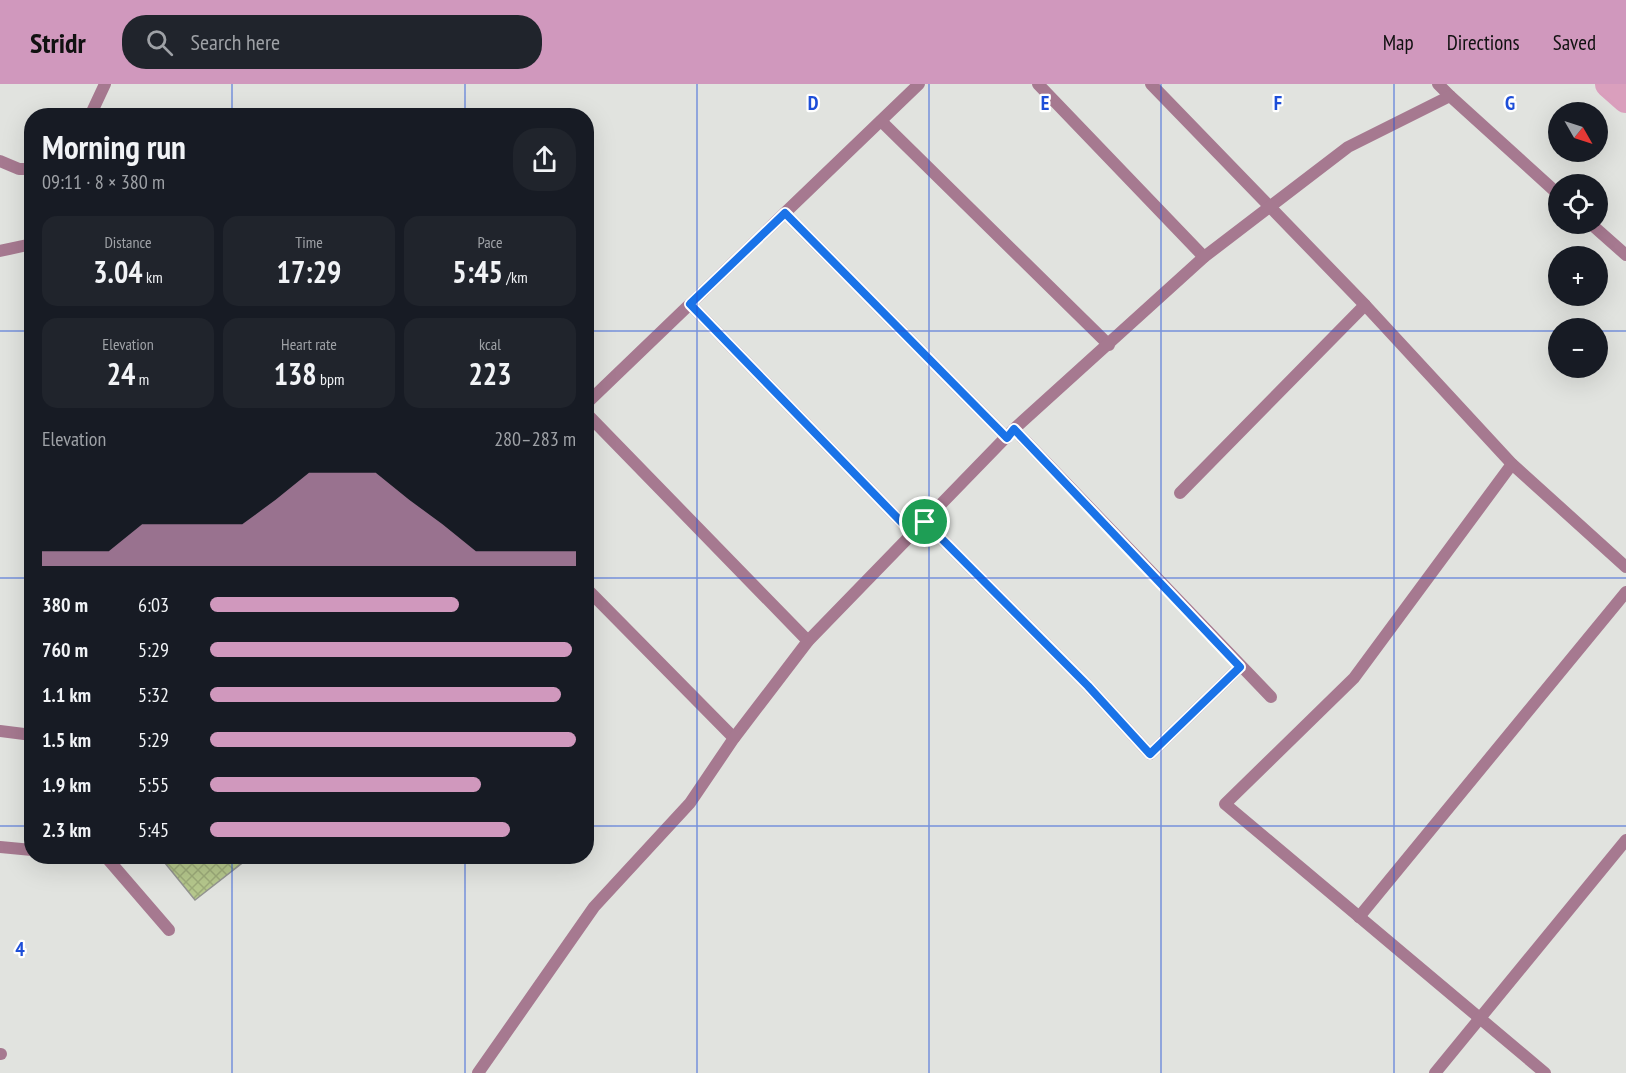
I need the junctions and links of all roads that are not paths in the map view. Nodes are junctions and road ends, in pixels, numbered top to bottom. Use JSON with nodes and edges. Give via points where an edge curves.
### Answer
{"nodes":[{"id":1,"x":105,"y":84,"type":"edge"},
{"id":2,"x":919,"y":84,"type":"edge"},
{"id":3,"x":1038,"y":84,"type":"edge"},
{"id":4,"x":1151,"y":84,"type":"edge"},
{"id":5,"x":1438,"y":84,"type":"edge"},
{"id":6,"x":1450,"y":96,"type":"junction"},
{"id":7,"x":94,"y":108,"type":"edge"},
{"id":8,"x":881,"y":121,"type":"junction"},
{"id":9,"x":0,"y":161,"type":"edge"},
{"id":10,"x":24,"y":169,"type":"edge"},
{"id":11,"x":1548,"y":185,"type":"edge"},
{"id":12,"x":1269,"y":208,"type":"junction"},
{"id":13,"x":785,"y":213,"type":"junction"},
{"id":14,"x":1602,"y":234,"type":"edge"},
{"id":15,"x":24,"y":246,"type":"edge"},
{"id":16,"x":0,"y":251,"type":"edge"},
{"id":17,"x":1626,"y":255,"type":"edge"},
{"id":18,"x":1204,"y":257,"type":"junction"},
{"id":19,"x":690,"y":304,"type":"junction"},
{"id":20,"x":1365,"y":304,"type":"junction"},
{"id":21,"x":1109,"y":345,"type":"junction"},
{"id":22,"x":594,"y":396,"type":"edge"},
{"id":23,"x":594,"y":421,"type":"edge"},
{"id":24,"x":1011,"y":433,"type":"junction"},
{"id":25,"x":1512,"y":464,"type":"junction"},
{"id":26,"x":1180,"y":494,"type":"dead end"},
{"id":27,"x":925,"y":522,"type":"junction"},
{"id":28,"x":913,"y":534,"type":"junction"},
{"id":29,"x":1626,"y":567,"type":"edge"},
{"id":30,"x":1626,"y":591,"type":"edge"},
{"id":31,"x":594,"y":596,"type":"edge"},
{"id":32,"x":808,"y":641,"type":"junction"},
{"id":33,"x":1240,"y":667,"type":"junction"},
{"id":34,"x":1270,"y":697,"type":"dead end"},
{"id":35,"x":0,"y":731,"type":"edge"},
{"id":36,"x":24,"y":734,"type":"edge"},
{"id":37,"x":734,"y":738,"type":"junction"},
{"id":38,"x":1626,"y":840,"type":"edge"},
{"id":39,"x":0,"y":847,"type":"edge"},
{"id":40,"x":24,"y":849,"type":"edge"},
{"id":41,"x":112,"y":864,"type":"edge"},
{"id":42,"x":1359,"y":917,"type":"junction"},
{"id":43,"x":169,"y":930,"type":"dead end"},
{"id":44,"x":1480,"y":1018,"type":"junction"},
{"id":45,"x":478,"y":1073,"type":"edge"},
{"id":46,"x":1435,"y":1073,"type":"edge"},
{"id":47,"x":1545,"y":1073,"type":"edge"}],
"edges":[{"from":1,"to":7,"type":"street"},
{"from":2,"to":8,"type":"street"},
{"from":3,"to":18,"type":"street"},
{"from":4,"to":12,"type":"street"},
{"from":5,"to":6,"type":"street"},
{"from":6,"to":11,"type":"street"},
{"from":6,"to":12,"type":"street","via":[[1348,147]]},
{"from":8,"to":13,"type":"street"},
{"from":8,"to":21,"type":"street"},
{"from":9,"to":10,"type":"street"},
{"from":12,"to":18,"type":"street"},
{"from":12,"to":20,"type":"street"},
{"from":13,"to":19,"type":"street"},
{"from":13,"to":24,"type":"street"},
{"from":14,"to":17,"type":"street"},
{"from":15,"to":16,"type":"street"},
{"from":18,"to":21,"type":"street"},
{"from":19,"to":22,"type":"street"},
{"from":19,"to":28,"type":"street"},
{"from":20,"to":25,"type":"street"},
{"from":20,"to":26,"type":"street"},
{"from":21,"to":24,"type":"street"},
{"from":23,"to":32,"type":"street"},
{"from":24,"to":27,"type":"street"},
{"from":24,"to":33,"type":"street"},
{"from":25,"to":29,"type":"street"},
{"from":25,"to":42,"type":"street","via":[[1354,678],[1225,804]]},
{"from":27,"to":28,"type":"street"},
{"from":27,"to":33,"type":"street","via":[[1150,754]]},
{"from":28,"to":32,"type":"street"},
{"from":30,"to":42,"type":"street"},
{"from":31,"to":37,"type":"street"},
{"from":32,"to":37,"type":"street"},
{"from":33,"to":34,"type":"street"},
{"from":35,"to":36,"type":"street"},
{"from":37,"to":45,"type":"street","via":[[690,803],[594,907]]},
{"from":38,"to":44,"type":"street"},
{"from":39,"to":40,"type":"street"},
{"from":41,"to":43,"type":"street"},
{"from":42,"to":44,"type":"street"},
{"from":44,"to":46,"type":"street"},
{"from":44,"to":47,"type":"street"}]}
